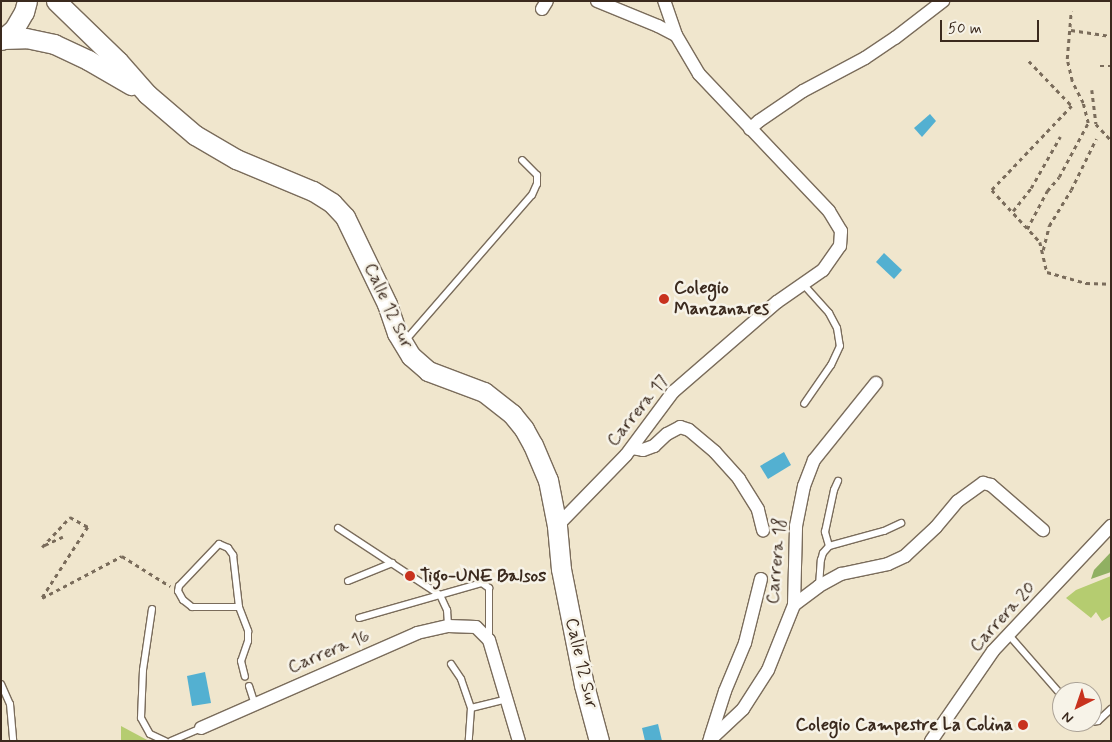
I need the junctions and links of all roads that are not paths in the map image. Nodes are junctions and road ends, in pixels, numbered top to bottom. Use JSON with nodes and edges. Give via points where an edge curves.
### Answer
{"nodes":[{"id":1,"x":27,"y":1,"type":"edge"},
{"id":2,"x":56,"y":1,"type":"edge"},
{"id":3,"x":597,"y":1,"type":"edge"},
{"id":4,"x":664,"y":1,"type":"edge"},
{"id":5,"x":943,"y":1,"type":"edge"},
{"id":6,"x":676,"y":35,"type":"junction"},
{"id":7,"x":2,"y":40,"type":"edge"},
{"id":8,"x":147,"y":94,"type":"junction"},
{"id":9,"x":750,"y":129,"type":"junction"},
{"id":10,"x":522,"y":160,"type":"dead end"},
{"id":11,"x":803,"y":284,"type":"junction"},
{"id":12,"x":403,"y":343,"type":"junction"},
{"id":13,"x":876,"y":383,"type":"dead end"},
{"id":14,"x":804,"y":404,"type":"dead end"},
{"id":15,"x":632,"y":448,"type":"junction"},
{"id":16,"x":838,"y":481,"type":"dead end"},
{"id":17,"x":901,"y":523,"type":"dead end"},
{"id":18,"x":557,"y":526,"type":"junction"},
{"id":19,"x":1111,"y":526,"type":"edge"},
{"id":20,"x":338,"y":528,"type":"dead end"},
{"id":21,"x":763,"y":530,"type":"dead end"},
{"id":22,"x":1043,"y":530,"type":"dead end"},
{"id":23,"x":829,"y":546,"type":"junction"},
{"id":24,"x":392,"y":563,"type":"junction"},
{"id":25,"x":761,"y":579,"type":"dead end"},
{"id":26,"x":348,"y":581,"type":"dead end"},
{"id":27,"x":819,"y":586,"type":"junction"},
{"id":28,"x":440,"y":595,"type":"junction"},
{"id":29,"x":794,"y":605,"type":"junction"},
{"id":30,"x":239,"y":608,"type":"junction"},
{"id":31,"x":152,"y":609,"type":"dead end"},
{"id":32,"x":359,"y":618,"type":"dead end"},
{"id":33,"x":448,"y":626,"type":"junction"},
{"id":34,"x":1008,"y":634,"type":"junction"},
{"id":35,"x":489,"y":640,"type":"junction"},
{"id":36,"x":451,"y":664,"type":"dead end"},
{"id":37,"x":245,"y":677,"type":"dead end"},
{"id":38,"x":1,"y":684,"type":"edge"},
{"id":39,"x":1052,"y":685,"type":"edge"},
{"id":40,"x":249,"y":686,"type":"dead end"},
{"id":41,"x":507,"y":699,"type":"junction"},
{"id":42,"x":255,"y":704,"type":"junction"},
{"id":43,"x":471,"y":708,"type":"junction"},
{"id":44,"x":201,"y":728,"type":"joint"},
{"id":45,"x":469,"y":740,"type":"edge"},
{"id":46,"x":13,"y":741,"type":"edge"},
{"id":47,"x":164,"y":741,"type":"edge"},
{"id":48,"x":172,"y":741,"type":"edge"},
{"id":49,"x":520,"y":741,"type":"edge"},
{"id":50,"x":599,"y":741,"type":"edge"},
{"id":51,"x":709,"y":741,"type":"edge"},
{"id":52,"x":931,"y":741,"type":"edge"}],
"edges":[{"from":1,"to":7,"type":"main road","via":[[19,20]]},
{"from":2,"to":8,"type":"main road","name":"Calle 12 Sur"},
{"from":3,"to":6,"type":"street"},
{"from":4,"to":6,"type":"street"},
{"from":5,"to":9,"type":"street","via":[[887,43],[804,91]]},
{"from":6,"to":9,"type":"street","via":[[699,74]]},
{"from":7,"to":8,"type":"main road","name":"Calle 12 Sur","via":[[26,38],[54,44]]},
{"from":8,"to":12,"type":"main road","name":"Calle 12 Sur","via":[[174,119],[216,149],[313,191],[332,204],[345,217]]},
{"from":9,"to":11,"type":"street","name":"Carrera 17","via":[[829,211],[841,231],[840,246],[823,270]]},
{"from":10,"to":12,"type":"lane","via":[[537,175],[532,195]]},
{"from":11,"to":14,"type":"lane","via":[[829,313],[837,328],[840,346]]},
{"from":11,"to":15,"type":"street","name":"Carrera 17","via":[[750,324],[673,392]]},
{"from":12,"to":18,"type":"main road","name":"Calle 12 Sur","via":[[411,356],[428,371],[484,392],[512,414],[533,445],[548,480]]},
{"from":13,"to":29,"type":"street","name":"Carrera 18","via":[[814,460],[804,486],[796,526]]},
{"from":15,"to":18,"type":"street","name":"Carrera 17"},
{"from":15,"to":21,"type":"street","via":[[643,450],[654,446],[680,427],[689,430],[715,452],[739,480],[758,510]]},
{"from":16,"to":23,"type":"lane","via":[[826,532]]},
{"from":17,"to":23,"type":"lane"},
{"from":18,"to":50,"type":"main road","name":"Calle 12 Sur","via":[[561,569],[584,686]]},
{"from":19,"to":34,"type":"street","name":"Carrera 20"},
{"from":20,"to":24,"type":"lane"},
{"from":22,"to":27,"type":"street","via":[[991,485],[983,483],[958,501],[936,528],[906,556],[888,564],[841,574]]},
{"from":23,"to":27,"type":"lane","via":[[821,560]]},
{"from":24,"to":26,"type":"lane"},
{"from":24,"to":28,"type":"lane"},
{"from":25,"to":51,"type":"street","via":[[745,643]]},
{"from":27,"to":29,"type":"street"},
{"from":28,"to":32,"type":"lane"},
{"from":28,"to":33,"type":"lane","via":[[447,610]]},
{"from":28,"to":35,"type":"lane","via":[[477,583],[486,585],[489,588]]},
{"from":29,"to":51,"type":"street","name":"Carrera 18","via":[[768,670],[742,708]]},
{"from":30,"to":30,"type":"lane","via":[[192,607],[178,591],[216,545],[222,544],[233,555]]},
{"from":30,"to":37,"type":"lane","via":[[248,631],[241,661]]},
{"from":31,"to":47,"type":"lane","via":[[143,670],[141,718],[150,734]]},
{"from":33,"to":35,"type":"street","name":"Carrera 16","via":[[476,627]]},
{"from":33,"to":42,"type":"street","name":"Carrera 16","via":[[417,633]]},
{"from":34,"to":39,"type":"lane"},
{"from":34,"to":52,"type":"street","name":"Carrera 20","via":[[993,650]]},
{"from":35,"to":41,"type":"street"},
{"from":36,"to":43,"type":"lane","via":[[461,679]]},
{"from":38,"to":46,"type":"lane","via":[[10,704]]},
{"from":40,"to":42,"type":"lane"},
{"from":41,"to":43,"type":"lane"},
{"from":41,"to":49,"type":"street"},
{"from":42,"to":44,"type":"street","name":"Carrera 16"},
{"from":43,"to":45,"type":"lane"},
{"from":44,"to":48,"type":"lane"}]}
